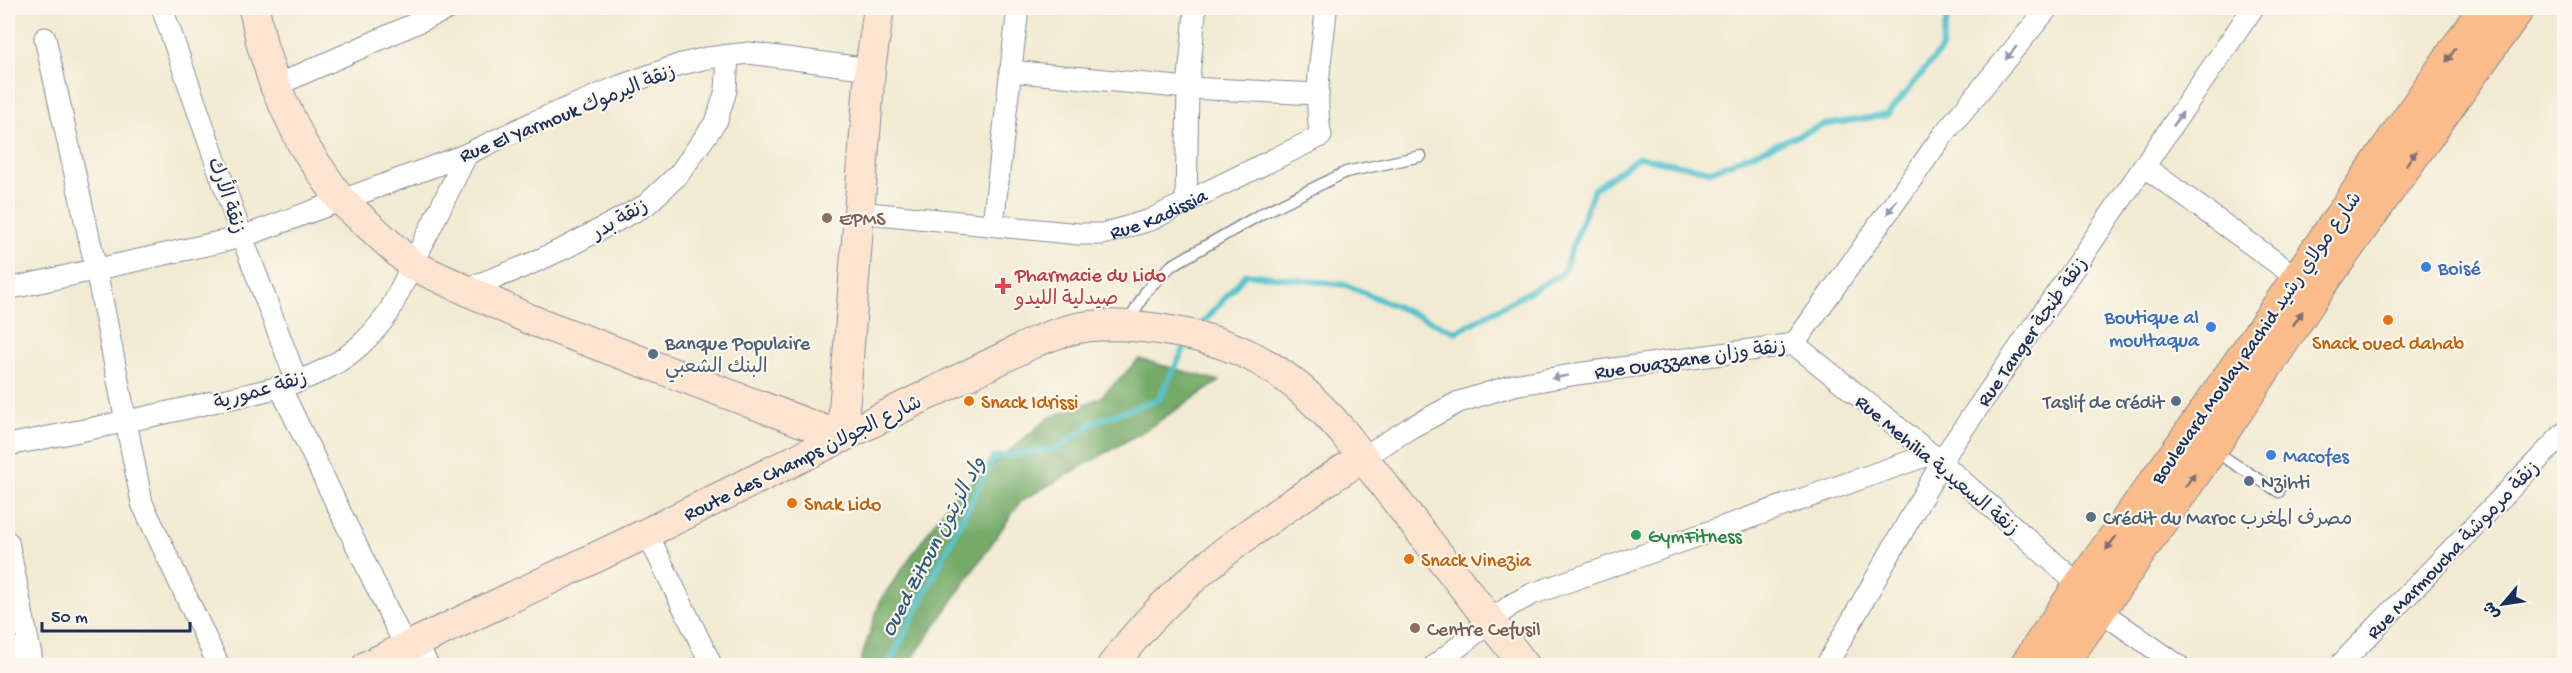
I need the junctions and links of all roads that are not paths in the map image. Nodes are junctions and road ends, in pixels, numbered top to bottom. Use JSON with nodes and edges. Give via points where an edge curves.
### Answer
{"nodes":[{"id":1,"x":162,"y":8,"type":"edge"},
{"id":2,"x":254,"y":8,"type":"edge"},
{"id":3,"x":450,"y":8,"type":"edge"},
{"id":4,"x":879,"y":8,"type":"edge"},
{"id":5,"x":1018,"y":8,"type":"edge"},
{"id":6,"x":2048,"y":8,"type":"edge"},
{"id":7,"x":2253,"y":8,"type":"edge"},
{"id":8,"x":2485,"y":8,"type":"edge"},
{"id":9,"x":2518,"y":8,"type":"edge"},
{"id":10,"x":1326,"y":12,"type":"dead end"},
{"id":11,"x":1195,"y":13,"type":"dead end"},
{"id":12,"x":45,"y":38,"type":"dead end"},
{"id":13,"x":728,"y":55,"type":"junction"},
{"id":14,"x":870,"y":69,"type":"junction"},
{"id":15,"x":1010,"y":71,"type":"junction"},
{"id":16,"x":275,"y":86,"type":"junction"},
{"id":17,"x":1188,"y":87,"type":"junction"},
{"id":18,"x":1318,"y":94,"type":"junction"},
{"id":19,"x":467,"y":154,"type":"junction"},
{"id":20,"x":1421,"y":156,"type":"dead end"},
{"id":21,"x":2145,"y":167,"type":"junction"},
{"id":22,"x":340,"y":199,"type":"junction"},
{"id":23,"x":1186,"y":202,"type":"junction"},
{"id":24,"x":859,"y":212,"type":"junction"},
{"id":25,"x":993,"y":224,"type":"junction"},
{"id":26,"x":242,"y":237,"type":"junction"},
{"id":27,"x":412,"y":265,"type":"junction"},
{"id":28,"x":96,"y":269,"type":"junction"},
{"id":29,"x":2296,"y":277,"type":"junction"},
{"id":30,"x":8,"y":289,"type":"edge"},
{"id":31,"x":464,"y":290,"type":"junction"},
{"id":32,"x":1135,"y":327,"type":"junction"},
{"id":33,"x":1794,"y":344,"type":"junction"},
{"id":34,"x":288,"y":384,"type":"junction"},
{"id":35,"x":126,"y":422,"type":"junction"},
{"id":36,"x":2565,"y":434,"type":"edge"},
{"id":37,"x":842,"y":438,"type":"junction"},
{"id":38,"x":8,"y":445,"type":"edge"},
{"id":39,"x":2211,"y":449,"type":"junction"},
{"id":40,"x":1362,"y":458,"type":"junction"},
{"id":41,"x":1936,"y":458,"type":"junction"},
{"id":42,"x":2278,"y":492,"type":"dead end"},
{"id":43,"x":647,"y":533,"type":"junction"},
{"id":44,"x":8,"y":542,"type":"edge"},
{"id":45,"x":2090,"y":598,"type":"junction"},
{"id":46,"x":1490,"y":621,"type":"junction"},
{"id":47,"x":8,"y":646,"type":"edge"},
{"id":48,"x":416,"y":651,"type":"edge"},
{"id":49,"x":32,"y":660,"type":"edge"},
{"id":50,"x":219,"y":666,"type":"edge"},
{"id":51,"x":367,"y":666,"type":"edge"},
{"id":52,"x":712,"y":666,"type":"edge"},
{"id":53,"x":1112,"y":666,"type":"edge"},
{"id":54,"x":1434,"y":666,"type":"edge"},
{"id":55,"x":1525,"y":666,"type":"edge"},
{"id":56,"x":1826,"y":666,"type":"edge"},
{"id":57,"x":2026,"y":666,"type":"edge"},
{"id":58,"x":2060,"y":666,"type":"edge"},
{"id":59,"x":2179,"y":666,"type":"edge"},
{"id":60,"x":2339,"y":666,"type":"edge"}],
"edges":[{"from":1,"to":26,"type":"street","name":"زنقة الأرك"},
{"from":2,"to":16,"type":"street"},
{"from":3,"to":16,"type":"street"},
{"from":4,"to":14,"type":"street"},
{"from":5,"to":15,"type":"street"},
{"from":6,"to":33,"type":"street","name":"Rue Ouazzane زنقة وزان","one_way":true,"via":[[1943,135]]},
{"from":21,"to":7,"type":"street","name":"Rue Tanger زنقة طنجة","one_way":true},
{"from":8,"to":29,"type":"main road","name":"Boulevard Moulay Rachid شارع مولاي رشيد","one_way":true},
{"from":39,"to":9,"type":"main road","name":"Boulevard Moulay Rachid شارع مولاي رشيد","one_way":true,"via":[[2316,291]]},
{"from":10,"to":18,"type":"street","name":"Rue Kadissia"},
{"from":11,"to":17,"type":"street"},
{"from":12,"to":28,"type":"street"},
{"from":13,"to":14,"type":"street","name":"Rue El Yarmouk زنقة اليرموك","via":[[749,53]]},
{"from":13,"to":19,"type":"street","name":"Rue El Yarmouk زنقة اليرموك","via":[[678,65],[620,86]]},
{"from":13,"to":31,"type":"street","name":"زنقة بدر","via":[[726,90],[717,120],[679,174],[646,205],[538,261]]},
{"from":14,"to":24,"type":"street"},
{"from":15,"to":17,"type":"street"},
{"from":15,"to":25,"type":"street"},
{"from":16,"to":22,"type":"street","via":[[303,145]]},
{"from":17,"to":18,"type":"street"},
{"from":17,"to":23,"type":"street"},
{"from":18,"to":23,"type":"street","name":"Rue Kadissia","via":[[1321,136]]},
{"from":19,"to":22,"type":"street","name":"Rue El Yarmouk زنقة اليرموك"},
{"from":19,"to":27,"type":"street","name":"زنقة عمورية"},
{"from":20,"to":32,"type":"lane","via":[[1346,172],[1261,214],[1172,267],[1146,291]]},
{"from":21,"to":29,"type":"street"},
{"from":21,"to":41,"type":"street","name":"Rue Tanger زنقة طنجة"},
{"from":22,"to":26,"type":"street","name":"Rue El Yarmouk زنقة اليرموك"},
{"from":22,"to":27,"type":"street"},
{"from":23,"to":25,"type":"street","name":"Rue Kadissia","via":[[1150,220],[1103,234]]},
{"from":24,"to":25,"type":"street","name":"Rue Kadissia"},
{"from":24,"to":37,"type":"street"},
{"from":26,"to":28,"type":"street","name":"Rue El Yarmouk زنقة اليرموك"},
{"from":26,"to":34,"type":"street","name":"زنقة الأرك"},
{"from":27,"to":31,"type":"street"},
{"from":27,"to":34,"type":"street","name":"زنقة عمورية","via":[[388,314],[371,337],[329,367]]},
{"from":28,"to":30,"type":"street","name":"Rue El Yarmouk زنقة اليرموك"},
{"from":28,"to":35,"type":"street"},
{"from":29,"to":45,"type":"main road","name":"Boulevard Moulay Rachid شارع مولاي رشيد","one_way":true,"via":[[2190,434]]},
{"from":31,"to":37,"type":"street","via":[[622,356]]},
{"from":32,"to":37,"type":"street","name":"Route des Champs شارع الجولان","via":[[1089,326],[1036,341]]},
{"from":32,"to":40,"type":"street","name":"Route des Champs شارع الجولان","via":[[1187,335],[1251,356],[1320,405]]},
{"from":33,"to":40,"type":"street","name":"Rue Ouazzane زنقة وزان","one_way":true,"via":[[1514,385],[1459,402]]},
{"from":33,"to":41,"type":"street","name":"Rue Mehilia زنقة السعيدية"},
{"from":34,"to":35,"type":"street","name":"زنقة عمورية"},
{"from":34,"to":48,"type":"street","name":"زنقة الأرك"},
{"from":35,"to":38,"type":"street","name":"زنقة عمورية"},
{"from":35,"to":50,"type":"street","via":[[142,503]]},
{"from":36,"to":60,"type":"street","name":"Rue Marmoucha زنقة مرموشة"},
{"from":37,"to":43,"type":"street","name":"Route des Champs شارع الجولان"},
{"from":39,"to":42,"type":"lane"},
{"from":45,"to":39,"type":"main road","name":"Boulevard Moulay Rachid شارع مولاي رشيد","one_way":true},
{"from":40,"to":46,"type":"street","name":"Route des Champs شارع الجولان"},
{"from":40,"to":53,"type":"street","via":[[1275,514],[1208,565],[1162,605]]},
{"from":41,"to":45,"type":"street","name":"Rue Mehilia زنقة السعيدية"},
{"from":41,"to":46,"type":"street","via":[[1555,585],[1511,605]]},
{"from":41,"to":56,"type":"street","name":"Rue Tanger زنقة طنجة"},
{"from":43,"to":48,"type":"street","name":"Route des Champs شارع الجولان"},
{"from":43,"to":52,"type":"street"},
{"from":44,"to":49,"type":"street"},
{"from":45,"to":57,"type":"main road","name":"Boulevard Moulay Rachid شارع مولاي رشيد"},
{"from":45,"to":58,"type":"main road","name":"Boulevard Moulay Rachid شارع مولاي رشيد"},
{"from":45,"to":59,"type":"street","name":"Rue Mehilia زنقة السعيدية"},
{"from":46,"to":54,"type":"street"},
{"from":46,"to":55,"type":"street","name":"Route des Champs شارع الجولان"},
{"from":47,"to":49,"type":"street"},
{"from":48,"to":51,"type":"street","name":"Route des Champs شارع الجولان"}]}
